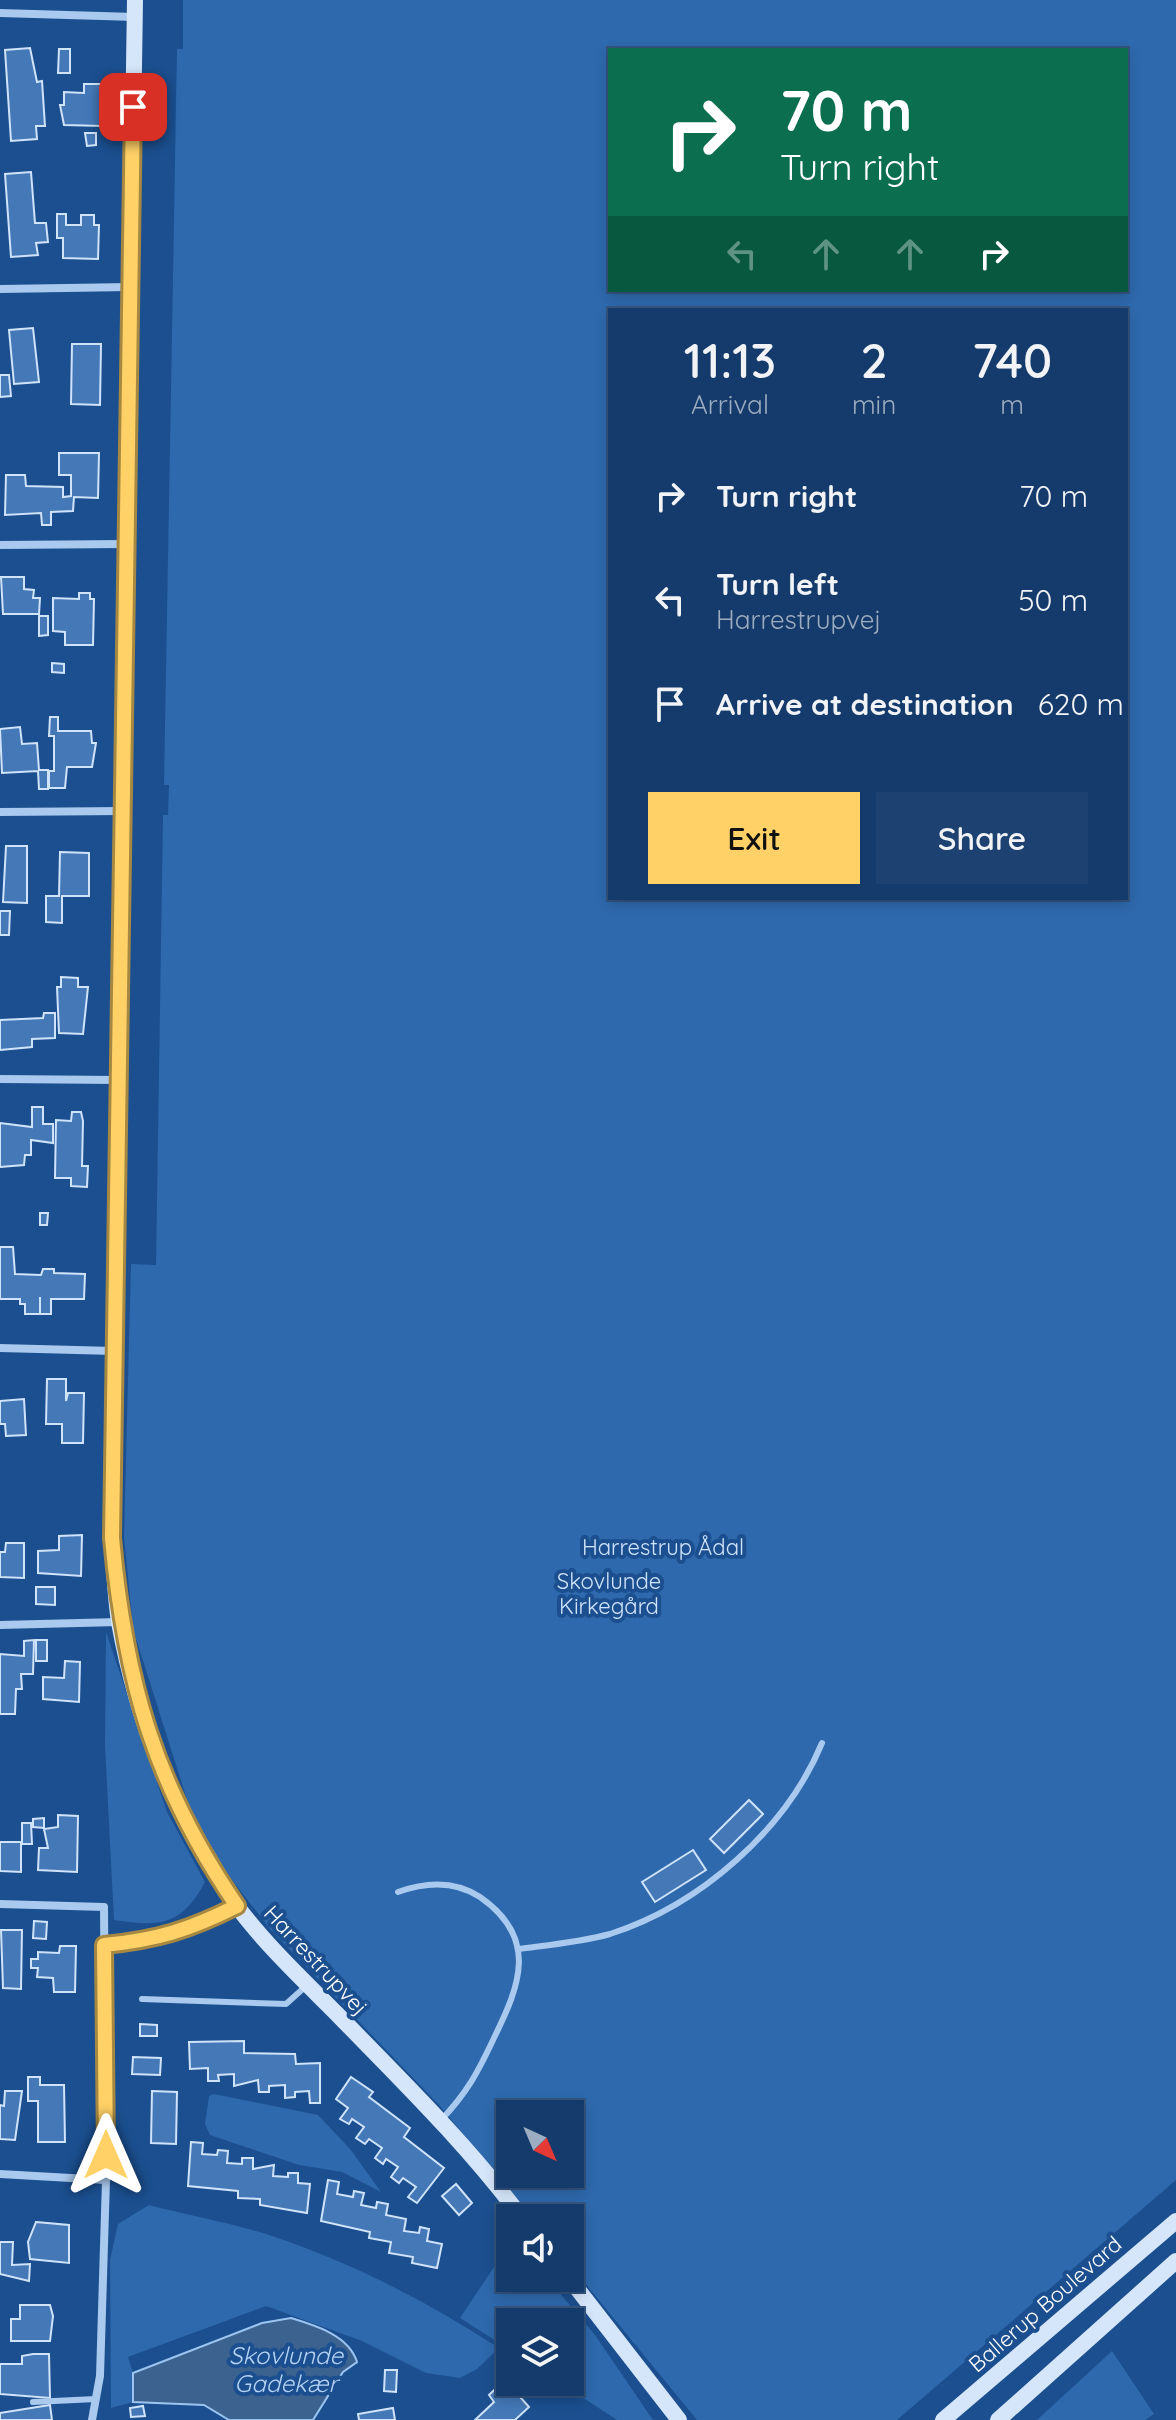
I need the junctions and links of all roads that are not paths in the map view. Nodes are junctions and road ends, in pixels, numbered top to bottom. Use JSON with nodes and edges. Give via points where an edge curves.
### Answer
{"nodes":[{"id":1,"x":135,"y":8,"type":"edge"},
{"id":2,"x":0,"y":13,"type":"edge"},
{"id":3,"x":130,"y":287,"type":"junction"},
{"id":4,"x":0,"y":289,"type":"edge"},
{"id":5,"x":127,"y":544,"type":"junction"},
{"id":6,"x":0,"y":545,"type":"edge"},
{"id":7,"x":125,"y":811,"type":"junction"},
{"id":8,"x":0,"y":812,"type":"edge"},
{"id":9,"x":0,"y":1079,"type":"edge"},
{"id":10,"x":119,"y":1080,"type":"junction"},
{"id":11,"x":0,"y":1348,"type":"edge"},
{"id":12,"x":115,"y":1351,"type":"junction"},
{"id":13,"x":119,"y":1622,"type":"junction"},
{"id":14,"x":0,"y":1625,"type":"edge"},
{"id":15,"x":822,"y":1743,"type":"dead end"},
{"id":16,"x":398,"y":1892,"type":"dead end"},
{"id":17,"x":0,"y":1904,"type":"edge"},
{"id":18,"x":237,"y":1906,"type":"junction"},
{"id":19,"x":104,"y":1945,"type":"junction"},
{"id":20,"x":519,"y":1949,"type":"junction"},
{"id":21,"x":308,"y":1985,"type":"junction"},
{"id":22,"x":142,"y":1999,"type":"dead end"},
{"id":23,"x":441,"y":2120,"type":"junction"},
{"id":24,"x":0,"y":2174,"type":"edge"},
{"id":25,"x":106,"y":2180,"type":"junction"},
{"id":26,"x":512,"y":2204,"type":"edge"},
{"id":27,"x":1176,"y":2221,"type":"edge"},
{"id":28,"x":1176,"y":2261,"type":"edge"},
{"id":29,"x":580,"y":2292,"type":"edge"},
{"id":30,"x":96,"y":2399,"type":"junction"},
{"id":31,"x":33,"y":2402,"type":"dead end"},
{"id":32,"x":92,"y":2420,"type":"edge"},
{"id":33,"x":679,"y":2420,"type":"edge"},
{"id":34,"x":943,"y":2420,"type":"edge"},
{"id":35,"x":998,"y":2420,"type":"edge"}],
"edges":[{"from":1,"to":2,"type":"street"},
{"from":1,"to":3,"type":"street","name":"Harrestrupvej"},
{"from":3,"to":4,"type":"street"},
{"from":3,"to":5,"type":"street","name":"Harrestrupvej"},
{"from":5,"to":6,"type":"street"},
{"from":5,"to":7,"type":"street","name":"Harrestrupvej"},
{"from":7,"to":8,"type":"street"},
{"from":7,"to":10,"type":"street","name":"Harrestrupvej"},
{"from":9,"to":10,"type":"street"},
{"from":10,"to":12,"type":"street","name":"Harrestrupvej"},
{"from":11,"to":12,"type":"street"},
{"from":12,"to":13,"type":"street","name":"Harrestrupvej","via":[[112,1538]]},
{"from":13,"to":14,"type":"street"},
{"from":13,"to":18,"type":"street","name":"Harrestrupvej","via":[[143,1717],[178,1810]]},
{"from":15,"to":20,"type":"lane","via":[[811,1770],[766,1830],[686,1897],[606,1935]]},
{"from":16,"to":20,"type":"lane","via":[[440,1883],[468,1889],[495,1907]]},
{"from":17,"to":19,"type":"street","via":[[104,1907]]},
{"from":18,"to":19,"type":"street","via":[[157,1940]]},
{"from":18,"to":21,"type":"street","name":"Harrestrupvej"},
{"from":19,"to":25,"type":"street"},
{"from":20,"to":23,"type":"lane","via":[[518,1990],[469,2092]]},
{"from":21,"to":22,"type":"lane","via":[[286,2004]]},
{"from":21,"to":23,"type":"street","name":"Harrestrupvej"},
{"from":23,"to":26,"type":"street","name":"Harrestrupvej"},
{"from":24,"to":25,"type":"street"},
{"from":25,"to":30,"type":"street"},
{"from":27,"to":34,"type":"street","name":"Ballerup Boulevard"},
{"from":28,"to":35,"type":"street"},
{"from":29,"to":33,"type":"street"},
{"from":30,"to":31,"type":"lane"},
{"from":30,"to":32,"type":"street"}]}
